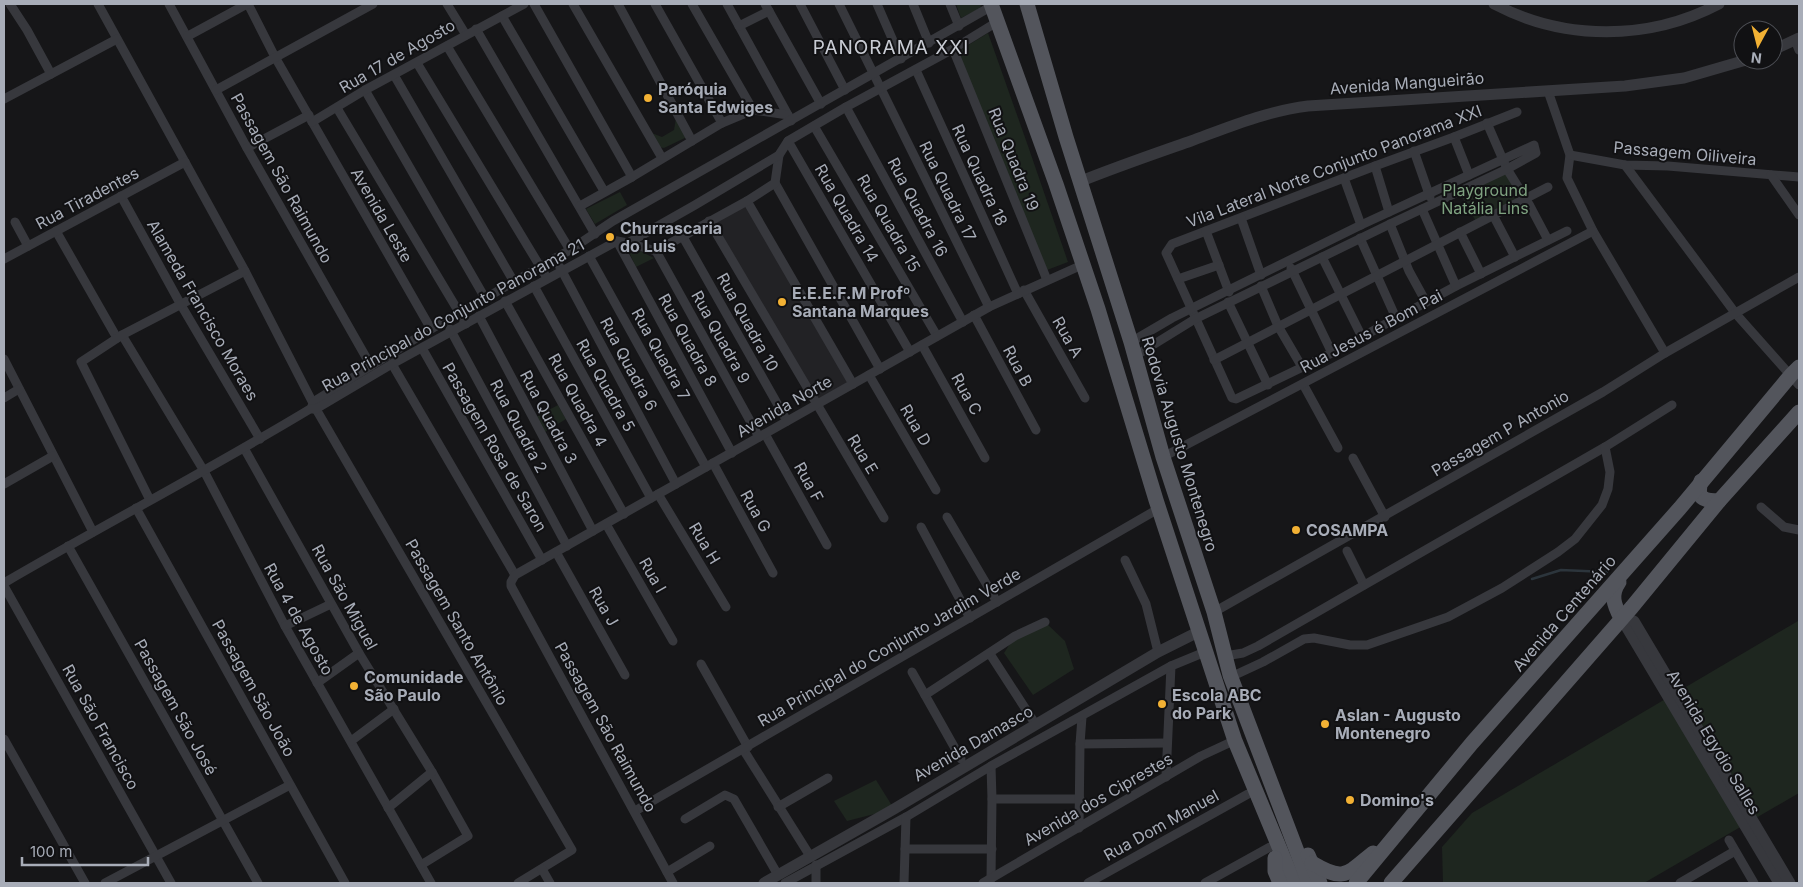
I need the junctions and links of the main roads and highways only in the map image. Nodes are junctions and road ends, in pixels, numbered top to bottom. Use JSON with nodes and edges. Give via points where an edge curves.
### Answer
{"nodes":[{"id":1,"x":1027,"y":4,"type":"edge"},
{"id":2,"x":991,"y":5,"type":"edge"},
{"id":3,"x":1796,"y":376,"type":"edge"},
{"id":4,"x":1799,"y":412,"type":"edge"},
{"id":5,"x":1701,"y":481,"type":"junction"},
{"id":6,"x":1719,"y":501,"type":"junction"},
{"id":7,"x":1680,"y":508,"type":"junction"},
{"id":8,"x":1700,"y":524,"type":"junction"},
{"id":9,"x":1632,"y":562,"type":"junction"},
{"id":10,"x":1629,"y":615,"type":"junction"},
{"id":11,"x":1207,"y":659,"type":"junction"},
{"id":12,"x":1233,"y":675,"type":"junction"},
{"id":13,"x":1389,"y":843,"type":"junction"},
{"id":14,"x":1273,"y":853,"type":"junction"},
{"id":15,"x":1315,"y":877,"type":"edge"},
{"id":16,"x":1280,"y":883,"type":"edge"},
{"id":17,"x":1285,"y":883,"type":"edge"},
{"id":18,"x":1294,"y":883,"type":"edge"},
{"id":19,"x":1356,"y":883,"type":"edge"},
{"id":20,"x":1391,"y":883,"type":"edge"}],
"edges":[{"from":1,"to":12,"type":"main road","name":"Rodovia Augusto Montenegro","via":[[1079,182]]},
{"from":2,"to":11,"type":"main road","via":[[1056,184]]},
{"from":3,"to":5,"type":"main road","name":"Avenida Centenário"},
{"from":4,"to":6,"type":"main road"},
{"from":5,"to":6,"type":"main road","via":[[1700,496]]},
{"from":5,"to":7,"type":"main road","name":"Avenida Centenário"},
{"from":6,"to":8,"type":"main road"},
{"from":7,"to":8,"type":"main road","via":[[1693,505],[1700,514]]},
{"from":7,"to":9,"type":"main road","name":"Avenida Centenário"},
{"from":8,"to":10,"type":"main road"},
{"from":9,"to":10,"type":"main road","via":[[1614,588],[1613,595]]},
{"from":9,"to":13,"type":"main road","name":"Avenida Centenário","via":[[1472,743]]},
{"from":10,"to":20,"type":"main road"},
{"from":11,"to":14,"type":"main road","via":[[1208,682]]},
{"from":11,"to":18,"type":"main road","via":[[1235,740]]},
{"from":12,"to":15,"type":"main road","via":[[1241,703]]},
{"from":12,"to":15,"type":"main road","name":"Rodovia Augusto Montenegro","via":[[1243,689]]},
{"from":13,"to":15,"type":"main road","via":[[1348,873]]},
{"from":13,"to":19,"type":"main road","name":"Avenida Centenário"},
{"from":14,"to":16,"type":"main road"},
{"from":14,"to":17,"type":"main road"}]}
